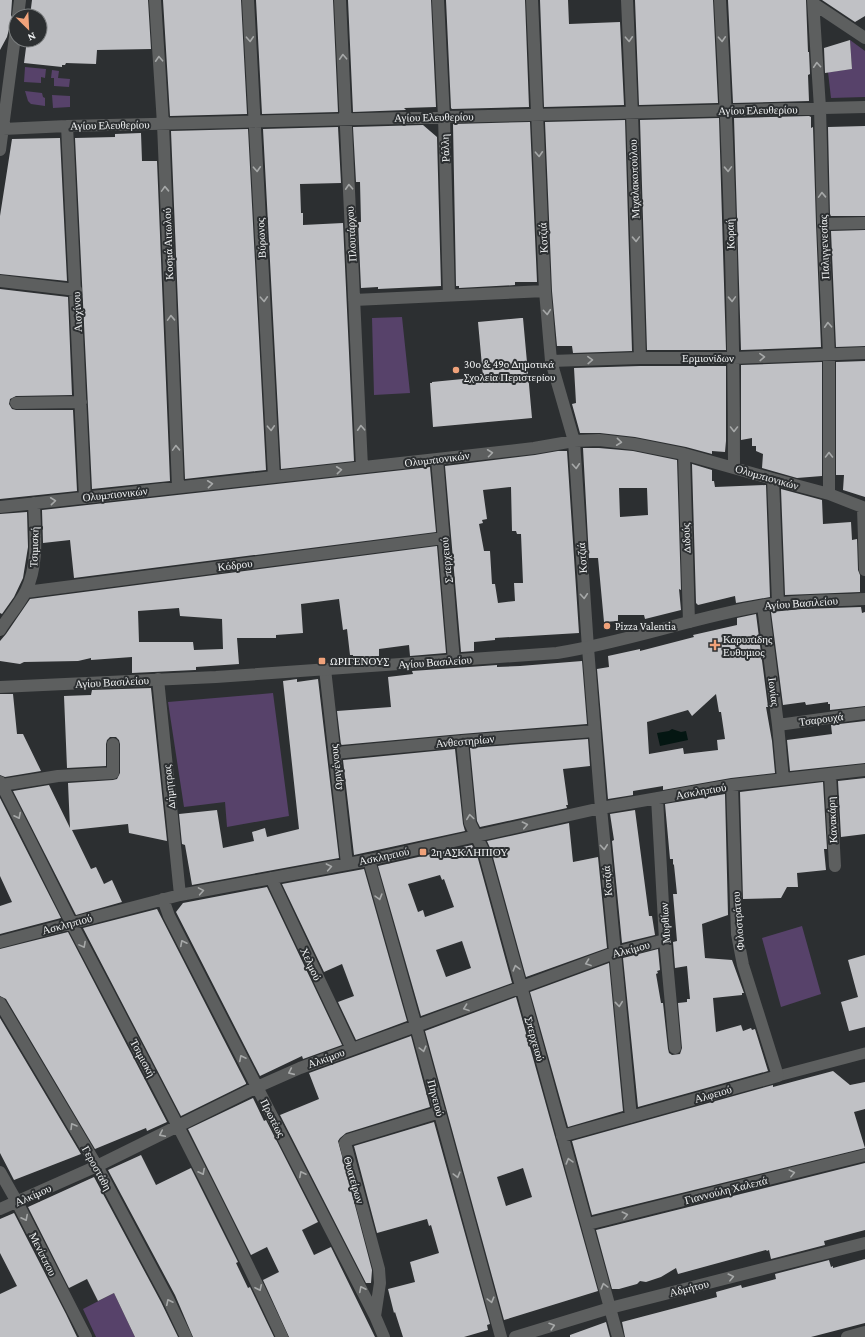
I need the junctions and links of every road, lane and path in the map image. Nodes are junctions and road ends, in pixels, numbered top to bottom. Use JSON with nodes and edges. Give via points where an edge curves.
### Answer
{"nodes":[{"id":1,"x":155,"y":0,"type":"edge"},
{"id":2,"x":248,"y":0,"type":"edge"},
{"id":3,"x":340,"y":0,"type":"edge"},
{"id":4,"x":438,"y":0,"type":"edge"},
{"id":5,"x":532,"y":0,"type":"edge"},
{"id":6,"x":627,"y":0,"type":"edge"},
{"id":7,"x":720,"y":0,"type":"edge"},
{"id":8,"x":813,"y":2,"type":"edge"},
{"id":9,"x":865,"y":38,"type":"edge"},
{"id":10,"x":11,"y":48,"type":"edge"},
{"id":11,"x":5,"y":73,"type":"edge"},
{"id":12,"x":865,"y":107,"type":"edge"},
{"id":13,"x":820,"y":108,"type":"junction"},
{"id":14,"x":726,"y":111,"type":"junction"},
{"id":15,"x":632,"y":113,"type":"junction"},
{"id":16,"x":537,"y":115,"type":"junction"},
{"id":17,"x":444,"y":117,"type":"junction"},
{"id":18,"x":346,"y":120,"type":"junction"},
{"id":19,"x":255,"y":122,"type":"junction"},
{"id":20,"x":163,"y":124,"type":"junction"},
{"id":21,"x":67,"y":126,"type":"junction"},
{"id":22,"x":2,"y":129,"type":"edge"},
{"id":23,"x":0,"y":150,"type":"edge"},
{"id":24,"x":865,"y":223,"type":"edge"},
{"id":25,"x":823,"y":224,"type":"junction"},
{"id":26,"x":0,"y":281,"type":"edge"},
{"id":27,"x":76,"y":290,"type":"junction"},
{"id":28,"x":545,"y":291,"type":"junction"},
{"id":29,"x":450,"y":296,"type":"junction"},
{"id":30,"x":354,"y":300,"type":"junction"},
{"id":31,"x":865,"y":353,"type":"edge"},
{"id":32,"x":829,"y":354,"type":"junction"},
{"id":33,"x":640,"y":358,"type":"junction"},
{"id":34,"x":734,"y":358,"type":"junction"},
{"id":35,"x":551,"y":361,"type":"junction"},
{"id":36,"x":81,"y":402,"type":"junction"},
{"id":37,"x":16,"y":403,"type":"dead end"},
{"id":38,"x":574,"y":441,"type":"junction"},
{"id":39,"x":684,"y":454,"type":"junction"},
{"id":40,"x":437,"y":459,"type":"junction"},
{"id":41,"x":362,"y":467,"type":"junction"},
{"id":42,"x":734,"y":468,"type":"junction"},
{"id":43,"x":274,"y":477,"type":"junction"},
{"id":44,"x":773,"y":480,"type":"junction"},
{"id":45,"x":178,"y":487,"type":"junction"},
{"id":46,"x":829,"y":494,"type":"junction"},
{"id":47,"x":85,"y":498,"type":"junction"},
{"id":48,"x":34,"y":503,"type":"junction"},
{"id":49,"x":0,"y":507,"type":"edge"},
{"id":50,"x":864,"y":508,"type":"edge"},
{"id":51,"x":444,"y":538,"type":"junction"},
{"id":52,"x":865,"y":570,"type":"edge"},
{"id":53,"x":26,"y":592,"type":"junction"},
{"id":54,"x":865,"y":599,"type":"edge"},
{"id":55,"x":778,"y":603,"type":"junction"},
{"id":56,"x":763,"y":606,"type":"junction"},
{"id":57,"x":689,"y":622,"type":"junction"},
{"id":58,"x":0,"y":630,"type":"edge"},
{"id":59,"x":588,"y":648,"type":"junction"},
{"id":60,"x":454,"y":661,"type":"junction"},
{"id":61,"x":325,"y":670,"type":"junction"},
{"id":62,"x":158,"y":680,"type":"junction"},
{"id":63,"x":0,"y":687,"type":"edge"},
{"id":64,"x":865,"y":713,"type":"edge"},
{"id":65,"x":778,"y":725,"type":"junction"},
{"id":66,"x":595,"y":731,"type":"junction"},
{"id":67,"x":462,"y":741,"type":"junction"},
{"id":68,"x":113,"y":744,"type":"dead end"},
{"id":69,"x":335,"y":753,"type":"junction"},
{"id":70,"x":865,"y":770,"type":"edge"},
{"id":71,"x":830,"y":774,"type":"junction"},
{"id":72,"x":783,"y":779,"type":"junction"},
{"id":73,"x":1,"y":783,"type":"edge"},
{"id":74,"x":732,"y":785,"type":"junction"},
{"id":75,"x":657,"y":798,"type":"junction"},
{"id":76,"x":601,"y":808,"type":"junction"},
{"id":77,"x":475,"y":835,"type":"junction"},
{"id":78,"x":368,"y":860,"type":"junction"},
{"id":79,"x":346,"y":864,"type":"junction"},
{"id":80,"x":834,"y":866,"type":"dead end"},
{"id":81,"x":271,"y":878,"type":"junction"},
{"id":82,"x":180,"y":895,"type":"junction"},
{"id":83,"x":163,"y":899,"type":"junction"},
{"id":84,"x":72,"y":923,"type":"junction"},
{"id":85,"x":665,"y":940,"type":"junction"},
{"id":86,"x":0,"y":942,"type":"edge"},
{"id":87,"x":614,"y":953,"type":"junction"},
{"id":88,"x":521,"y":987,"type":"junction"},
{"id":89,"x":0,"y":1003,"type":"edge"},
{"id":90,"x":416,"y":1026,"type":"junction"},
{"id":91,"x":675,"y":1048,"type":"dead end"},
{"id":92,"x":352,"y":1049,"type":"junction"},
{"id":93,"x":865,"y":1053,"type":"edge"},
{"id":94,"x":778,"y":1076,"type":"junction"},
{"id":95,"x":257,"y":1087,"type":"junction"},
{"id":96,"x":440,"y":1112,"type":"junction"},
{"id":97,"x":631,"y":1117,"type":"junction"},
{"id":98,"x":179,"y":1126,"type":"junction"},
{"id":99,"x":562,"y":1136,"type":"junction"},
{"id":100,"x":865,"y":1155,"type":"edge"},
{"id":101,"x":96,"y":1166,"type":"junction"},
{"id":102,"x":0,"y":1172,"type":"edge"},
{"id":103,"x":17,"y":1202,"type":"junction"},
{"id":104,"x":0,"y":1208,"type":"edge"},
{"id":105,"x":588,"y":1224,"type":"junction"},
{"id":106,"x":865,"y":1243,"type":"edge"},
{"id":107,"x":610,"y":1308,"type":"junction"},
{"id":108,"x":376,"y":1316,"type":"junction"},
{"id":109,"x":865,"y":1332,"type":"edge"},
{"id":110,"x":86,"y":1337,"type":"edge"},
{"id":111,"x":186,"y":1337,"type":"edge"},
{"id":112,"x":282,"y":1337,"type":"edge"},
{"id":113,"x":384,"y":1337,"type":"edge"},
{"id":114,"x":501,"y":1337,"type":"edge"},
{"id":115,"x":515,"y":1337,"type":"edge"},
{"id":116,"x":618,"y":1337,"type":"edge"},
{"id":117,"x":847,"y":1337,"type":"edge"}],
"edges":[{"from":20,"to":1,"type":"street","name":"Κοσμά Αιτωλού","one_way":true},
{"from":2,"to":19,"type":"street","name":"Βύρωνος","one_way":true},
{"from":18,"to":3,"type":"street","name":"Πλουτάρχου","one_way":true},
{"from":4,"to":17,"type":"street","name":"Ράλλη"},
{"from":5,"to":16,"type":"street","name":"Κοτζιά"},
{"from":6,"to":15,"type":"street","name":"Μιχαλακοπούλου","one_way":true},
{"from":7,"to":14,"type":"street","name":"Κοραή","one_way":true},
{"from":8,"to":9,"type":"street"},
{"from":13,"to":8,"type":"street","name":"Παλιγγενεσίας","one_way":true},
{"from":10,"to":11,"type":"street"},
{"from":11,"to":22,"type":"street"},
{"from":12,"to":13,"type":"street","name":"Αγίου Ελευθερίου"},
{"from":13,"to":14,"type":"street","name":"Αγίου Ελευθερίου"},
{"from":25,"to":13,"type":"street","name":"Παλιγγενεσίας","one_way":true},
{"from":14,"to":15,"type":"street","name":"Αγίου Ελευθερίου"},
{"from":14,"to":34,"type":"street","name":"Κοραή","one_way":true},
{"from":15,"to":16,"type":"street","name":"Αγίου Ελευθερίου"},
{"from":15,"to":33,"type":"street","name":"Μιχαλακοπούλου","one_way":true},
{"from":16,"to":17,"type":"street","name":"Αγίου Ελευθερίου"},
{"from":16,"to":28,"type":"street","name":"Κοτζιά","one_way":true},
{"from":17,"to":18,"type":"street","name":"Αγίου Ελευθερίου"},
{"from":17,"to":29,"type":"street","name":"Ράλλη"},
{"from":18,"to":19,"type":"street","name":"Αγίου Ελευθερίου"},
{"from":30,"to":18,"type":"street","name":"Πλουτάρχου","one_way":true},
{"from":19,"to":20,"type":"street","name":"Αγίου Ελευθερίου"},
{"from":19,"to":43,"type":"street","name":"Βύρωνος","one_way":true},
{"from":20,"to":21,"type":"street","name":"Αγίου Ελευθερίου"},
{"from":45,"to":20,"type":"street","name":"Κοσμά Αιτωλού","one_way":true},
{"from":21,"to":22,"type":"street","name":"Αγίου Ελευθερίου"},
{"from":21,"to":27,"type":"street","name":"Αισχίνου"},
{"from":22,"to":23,"type":"street"},
{"from":24,"to":25,"type":"street"},
{"from":32,"to":25,"type":"street","name":"Παλιγγενεσίας","one_way":true},
{"from":26,"to":27,"type":"street"},
{"from":27,"to":36,"type":"street","name":"Αισχίνου"},
{"from":28,"to":29,"type":"street"},
{"from":28,"to":35,"type":"street","name":"Κοτζιά","one_way":true},
{"from":29,"to":30,"type":"street"},
{"from":41,"to":30,"type":"street","name":"Πλουτάρχου","one_way":true},
{"from":31,"to":32,"type":"street","name":"Ερμιονίδων"},
{"from":34,"to":32,"type":"street","name":"Ερμιονίδων","one_way":true},
{"from":46,"to":32,"type":"street","name":"Παλιγγενεσίας","one_way":true},
{"from":33,"to":34,"type":"street","name":"Ερμιονίδων"},
{"from":35,"to":33,"type":"street","name":"Ερμιονίδων","one_way":true},
{"from":34,"to":42,"type":"street","name":"Κοραή","one_way":true},
{"from":35,"to":38,"type":"street","name":"Κοτζιά"},
{"from":36,"to":37,"type":"street"},
{"from":36,"to":47,"type":"street","name":"Αισχίνου"},
{"from":38,"to":39,"type":"street","name":"Ολυμπιονικών","one_way":true,"via":[[599,440],[634,444]]},
{"from":40,"to":38,"type":"street","name":"Ολυμπιονικών","one_way":true},
{"from":38,"to":59,"type":"street","name":"Κοτζιά","one_way":true},
{"from":39,"to":42,"type":"street","name":"Ολυμπιονικών"},
{"from":39,"to":57,"type":"street","name":"Διδούς"},
{"from":40,"to":41,"type":"street","name":"Ολυμπιονικών"},
{"from":40,"to":51,"type":"street","name":"Σπερχειού"},
{"from":43,"to":41,"type":"street","name":"Ολυμπιονικών","one_way":true},
{"from":42,"to":44,"type":"street","name":"Ολυμπιονικών"},
{"from":45,"to":43,"type":"street","name":"Ολυμπιονικών","one_way":true},
{"from":44,"to":46,"type":"street","name":"Ολυμπιονικών"},
{"from":44,"to":55,"type":"street"},
{"from":45,"to":47,"type":"street","name":"Ολυμπιονικών"},
{"from":46,"to":50,"type":"street","name":"Ολυμπιονικών"},
{"from":48,"to":47,"type":"street","name":"Ολυμπιονικών","one_way":true},
{"from":48,"to":49,"type":"street","name":"Ολυμπιονικών"},
{"from":48,"to":53,"type":"street","name":"Τσιμισκή","via":[[35,554]]},
{"from":50,"to":52,"type":"street"},
{"from":51,"to":53,"type":"street","name":"Κόδρου"},
{"from":51,"to":60,"type":"street","name":"Σπερχειού"},
{"from":53,"to":58,"type":"street","name":"Τσιμισκή"},
{"from":54,"to":55,"type":"street","name":"Αγίου Βασιλείου"},
{"from":55,"to":56,"type":"street","name":"Αγίου Βασιλείου"},
{"from":56,"to":57,"type":"street","name":"Αγίου Βασιλείου"},
{"from":56,"to":65,"type":"street","name":"Ιωνίας"},
{"from":57,"to":59,"type":"street","name":"Αγίου Βασιλείου"},
{"from":59,"to":60,"type":"street","name":"Αγίου Βασιλείου"},
{"from":59,"to":66,"type":"street","name":"Κοτζιά"},
{"from":60,"to":61,"type":"street","name":"Αγίου Βασιλείου"},
{"from":61,"to":62,"type":"street","name":"Αγίου Βασιλείου"},
{"from":61,"to":69,"type":"street","name":"Ωριγένους"},
{"from":62,"to":63,"type":"street","name":"Αγίου Βασιλείου"},
{"from":62,"to":82,"type":"street","name":"Δήμητρας"},
{"from":64,"to":65,"type":"street","name":"Τσαρουχά"},
{"from":65,"to":72,"type":"street","name":"Ιωνίας"},
{"from":66,"to":67,"type":"street","name":"Ανθεστηρίων"},
{"from":66,"to":76,"type":"street","name":"Κοτζιά"},
{"from":67,"to":69,"type":"street","name":"Ανθεστηρίων"},
{"from":77,"to":67,"type":"street","name":"Σπερχειού","one_way":true,"via":[[470,823]]},
{"from":68,"to":73,"type":"street","via":[[113,773]]},
{"from":69,"to":79,"type":"street","name":"Ωριγένους"},
{"from":70,"to":71,"type":"street","name":"Ασκληπιού"},
{"from":71,"to":72,"type":"street","name":"Ασκληπιού"},
{"from":71,"to":80,"type":"street","name":"Κανακάρη"},
{"from":72,"to":74,"type":"street","name":"Ασκληπιού"},
{"from":73,"to":84,"type":"street","name":"Τσιμισκή","one_way":true},
{"from":74,"to":75,"type":"street","name":"Ασκληπιού"},
{"from":74,"to":94,"type":"street","name":"Φιλοστράτου","via":[[737,934],[743,965]]},
{"from":75,"to":76,"type":"street","name":"Ασκληπιού"},
{"from":75,"to":85,"type":"street","name":"Μυρθίων"},
{"from":77,"to":76,"type":"street","name":"Ασκληπιού","one_way":true},
{"from":76,"to":87,"type":"street","name":"Κοτζιά","one_way":true},
{"from":77,"to":78,"type":"street","name":"Ασκληπιού"},
{"from":88,"to":77,"type":"street","name":"Σπερχειού","one_way":true,"via":[[484,852]]},
{"from":78,"to":79,"type":"street","name":"Ασκληπιού"},
{"from":78,"to":90,"type":"street","name":"Πηνειού","one_way":true},
{"from":81,"to":79,"type":"street","name":"Ασκληπιού","one_way":true},
{"from":82,"to":81,"type":"street","name":"Ασκληπιού","one_way":true},
{"from":81,"to":92,"type":"street","name":"Χελμού"},
{"from":82,"to":83,"type":"street","name":"Ασκληπιού"},
{"from":83,"to":84,"type":"street","name":"Ασκληπιού"},
{"from":95,"to":83,"type":"street","name":"Πρωτέως","one_way":true,"via":[[169,916]]},
{"from":84,"to":86,"type":"street","name":"Ασκληπιού"},
{"from":84,"to":98,"type":"street","name":"Τσιμισκή","one_way":true},
{"from":85,"to":87,"type":"street","name":"Αλκίμου"},
{"from":85,"to":91,"type":"street","name":"Μυρθίων"},
{"from":87,"to":88,"type":"street","name":"Αλκίμου","one_way":true},
{"from":87,"to":97,"type":"street","name":"Κοτζιά","one_way":true},
{"from":88,"to":90,"type":"street","name":"Αλκίμου","one_way":true},
{"from":88,"to":99,"type":"street","name":"Σπερχειού"},
{"from":101,"to":89,"type":"street","name":"Γεροστάθη","one_way":true},
{"from":90,"to":92,"type":"street","name":"Αλκίμου"},
{"from":90,"to":96,"type":"street","name":"Πηνειού","one_way":true},
{"from":92,"to":95,"type":"street","name":"Αλκίμου","one_way":true},
{"from":93,"to":94,"type":"street","name":"Αλφειού"},
{"from":94,"to":97,"type":"street","name":"Αλφειού"},
{"from":95,"to":98,"type":"street","name":"Αλκίμου"},
{"from":108,"to":95,"type":"street","name":"Πρωτέως","one_way":true},
{"from":96,"to":108,"type":"street","name":"Θυατείρων","via":[[345,1143],[379,1269]]},
{"from":96,"to":114,"type":"street","name":"Πηνειού","one_way":true},
{"from":97,"to":99,"type":"street","name":"Αλφειού"},
{"from":98,"to":101,"type":"street","name":"Αλκίμου","one_way":true},
{"from":98,"to":112,"type":"street","name":"Τσιμισκή","one_way":true},
{"from":105,"to":99,"type":"street","name":"Σπερχειού","one_way":true},
{"from":105,"to":100,"type":"street","name":"Γιαννούλη Χαλεπά","one_way":true},
{"from":101,"to":103,"type":"street","name":"Αλκίμου"},
{"from":111,"to":101,"type":"street","name":"Γεροστάθη","one_way":true},
{"from":102,"to":103,"type":"street","name":"Μενίππου"},
{"from":103,"to":104,"type":"street","name":"Αλκίμου"},
{"from":103,"to":110,"type":"street","name":"Μενίππου","one_way":true},
{"from":107,"to":105,"type":"street","name":"Σπερχειού","one_way":true},
{"from":107,"to":106,"type":"street","name":"Αδμήτου","one_way":true},
{"from":115,"to":107,"type":"street","name":"Αδμήτου","one_way":true},
{"from":107,"to":116,"type":"street","name":"Σπερχειού"},
{"from":108,"to":113,"type":"street","name":"Πρωτέως"},
{"from":109,"to":117,"type":"street"}]}
